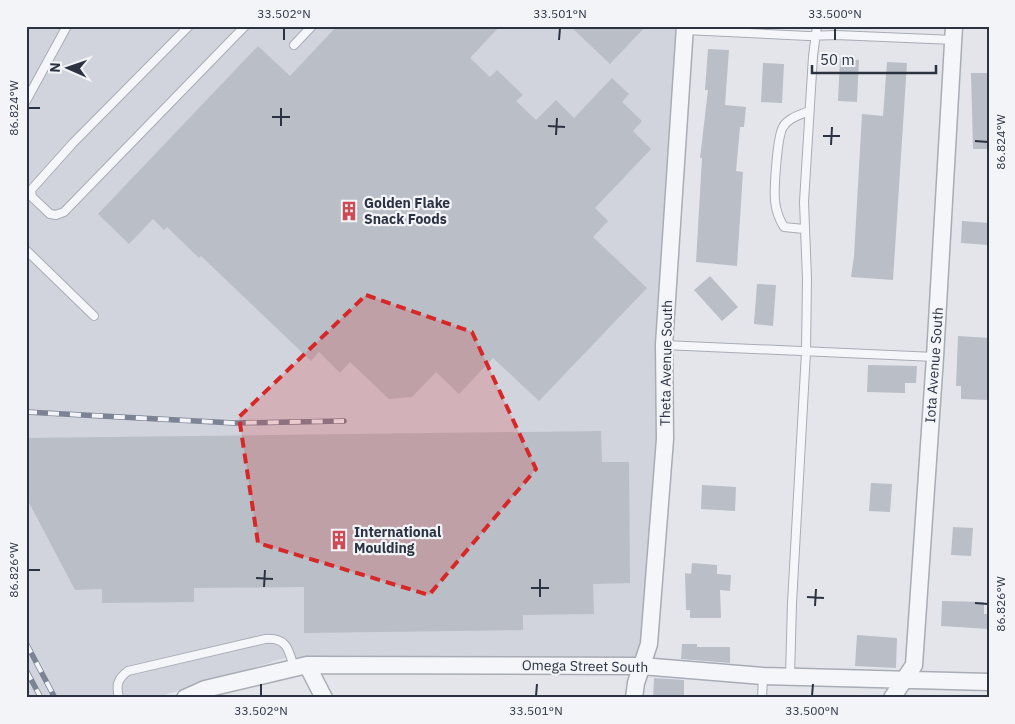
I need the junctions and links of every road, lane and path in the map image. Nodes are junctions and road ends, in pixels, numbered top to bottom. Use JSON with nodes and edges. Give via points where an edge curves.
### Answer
{"nodes":[{"id":1,"x":67,"y":26,"type":"edge"},
{"id":2,"x":189,"y":26,"type":"edge"},
{"id":3,"x":245,"y":26,"type":"edge"},
{"id":4,"x":312,"y":26,"type":"edge"},
{"id":5,"x":817,"y":26,"type":"edge"},
{"id":6,"x":685,"y":28,"type":"edge"},
{"id":7,"x":954,"y":33,"type":"edge"},
{"id":8,"x":816,"y":36,"type":"junction"},
{"id":9,"x":294,"y":45,"type":"dead end"},
{"id":10,"x":26,"y":101,"type":"edge"},
{"id":11,"x":809,"y":111,"type":"junction"},
{"id":12,"x":804,"y":229,"type":"junction"},
{"id":13,"x":26,"y":250,"type":"edge"},
{"id":14,"x":94,"y":316,"type":"dead end"},
{"id":15,"x":664,"y":345,"type":"junction"},
{"id":16,"x":806,"y":352,"type":"junction"},
{"id":17,"x":935,"y":357,"type":"junction"},
{"id":18,"x":301,"y":666,"type":"junction"},
{"id":19,"x":641,"y":666,"type":"junction"},
{"id":20,"x":764,"y":676,"type":"junction"},
{"id":21,"x":790,"y":676,"type":"junction"},
{"id":22,"x":906,"y":679,"type":"junction"},
{"id":23,"x":989,"y":682,"type":"edge"},
{"id":24,"x":119,"y":698,"type":"edge"},
{"id":25,"x":185,"y":698,"type":"edge"},
{"id":26,"x":324,"y":698,"type":"edge"},
{"id":27,"x":634,"y":698,"type":"edge"},
{"id":28,"x":762,"y":698,"type":"edge"},
{"id":29,"x":892,"y":698,"type":"edge"}],
"edges":[{"from":1,"to":10,"type":"lane"},
{"from":2,"to":3,"type":"lane","via":[[31,190],[32,197],[50,214],[64,212]]},
{"from":4,"to":9,"type":"lane"},
{"from":5,"to":8,"type":"lane"},
{"from":6,"to":8,"type":"lane"},
{"from":6,"to":15,"type":"street","name":"Theta Avenue South"},
{"from":7,"to":8,"type":"lane"},
{"from":7,"to":17,"type":"street","name":"Iota Avenue South"},
{"from":8,"to":11,"type":"lane"},
{"from":11,"to":12,"type":"lane"},
{"from":11,"to":12,"type":"lane","via":[[791,119],[783,127],[775,201],[778,218],[784,227]]},
{"from":12,"to":16,"type":"lane"},
{"from":13,"to":14,"type":"lane"},
{"from":15,"to":16,"type":"lane"},
{"from":15,"to":19,"type":"street","name":"Theta Avenue South","via":[[665,439],[649,644]]},
{"from":16,"to":17,"type":"lane"},
{"from":16,"to":21,"type":"lane"},
{"from":17,"to":22,"type":"street","name":"Iota Avenue South","via":[[914,665]]},
{"from":18,"to":19,"type":"street","name":"Omega Street South"},
{"from":18,"to":24,"type":"lane","via":[[279,639],[264,639],[128,672],[117,683]]},
{"from":18,"to":25,"type":"street","name":"Omega Street South","via":[[206,688]]},
{"from":18,"to":26,"type":"street"},
{"from":19,"to":20,"type":"street","name":"Omega Street South"},
{"from":19,"to":27,"type":"street","name":"Theta Avenue South"},
{"from":20,"to":21,"type":"street","name":"Omega Street South"},
{"from":20,"to":28,"type":"lane"},
{"from":21,"to":22,"type":"street","name":"Omega Street South"},
{"from":22,"to":23,"type":"street","name":"Omega Street South"},
{"from":22,"to":29,"type":"street","name":"Iota Avenue South"}]}
